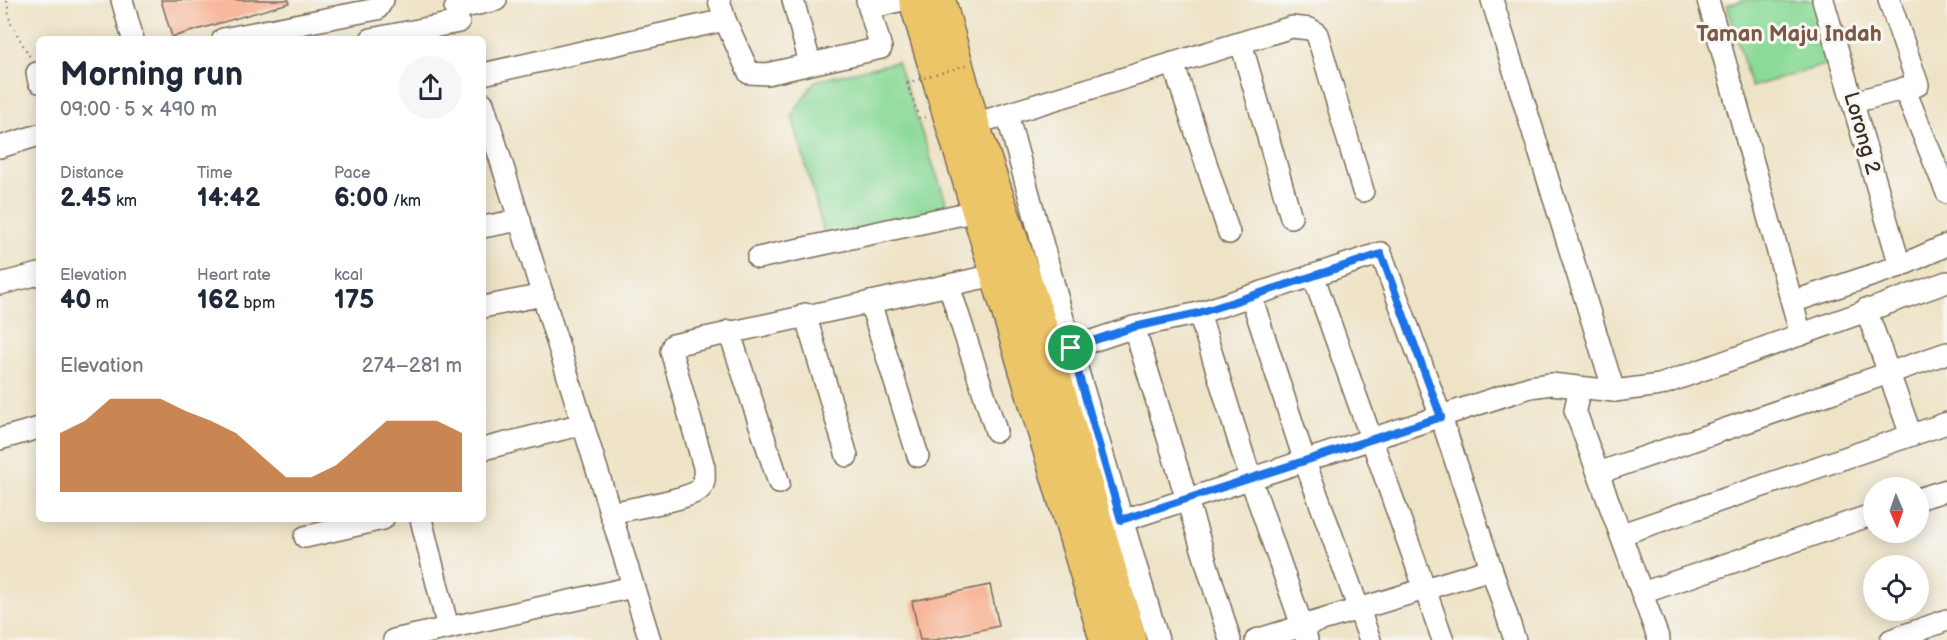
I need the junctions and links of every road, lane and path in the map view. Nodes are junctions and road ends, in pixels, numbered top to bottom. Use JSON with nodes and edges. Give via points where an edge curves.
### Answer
{"nodes":[{"id":1,"x":7,"y":0,"type":"edge"},
{"id":2,"x":122,"y":0,"type":"edge"},
{"id":3,"x":383,"y":0,"type":"edge"},
{"id":4,"x":496,"y":0,"type":"edge"},
{"id":5,"x":719,"y":0,"type":"edge"},
{"id":6,"x":793,"y":0,"type":"edge"},
{"id":7,"x":902,"y":0,"type":"edge"},
{"id":8,"x":914,"y":0,"type":"edge"},
{"id":9,"x":940,"y":0,"type":"edge"},
{"id":10,"x":1492,"y":0,"type":"edge"},
{"id":11,"x":1823,"y":0,"type":"edge"},
{"id":12,"x":1889,"y":0,"type":"edge"},
{"id":13,"x":1712,"y":1,"type":"edge"},
{"id":14,"x":868,"y":4,"type":"edge"},
{"id":15,"x":457,"y":17,"type":"edge"},
{"id":16,"x":725,"y":20,"type":"junction"},
{"id":17,"x":132,"y":36,"type":"edge"},
{"id":18,"x":238,"y":36,"type":"edge"},
{"id":19,"x":383,"y":36,"type":"edge"},
{"id":20,"x":1241,"y":42,"type":"junction"},
{"id":21,"x":810,"y":63,"type":"junction"},
{"id":22,"x":1173,"y":63,"type":"junction"},
{"id":23,"x":970,"y":64,"type":"dead end"},
{"id":24,"x":486,"y":73,"type":"edge"},
{"id":25,"x":36,"y":74,"type":"edge"},
{"id":26,"x":907,"y":83,"type":"dead end"},
{"id":27,"x":1904,"y":88,"type":"junction"},
{"id":28,"x":1854,"y":102,"type":"junction"},
{"id":29,"x":486,"y":112,"type":"edge"},
{"id":30,"x":1007,"y":114,"type":"junction"},
{"id":31,"x":36,"y":136,"type":"edge"},
{"id":32,"x":978,"y":138,"type":"junction"},
{"id":33,"x":0,"y":147,"type":"edge"},
{"id":34,"x":1363,"y":191,"type":"dead end"},
{"id":35,"x":1947,"y":193,"type":"edge"},
{"id":36,"x":977,"y":211,"type":"junction"},
{"id":37,"x":1291,"y":217,"type":"dead end"},
{"id":38,"x":520,"y":220,"type":"junction"},
{"id":39,"x":486,"y":226,"type":"edge"},
{"id":40,"x":1229,"y":233,"type":"dead end"},
{"id":41,"x":1947,"y":245,"type":"edge"},
{"id":42,"x":758,"y":258,"type":"dead end"},
{"id":43,"x":1900,"y":266,"type":"junction"},
{"id":44,"x":36,"y":275,"type":"edge"},
{"id":45,"x":995,"y":275,"type":"junction"},
{"id":46,"x":1314,"y":275,"type":"junction"},
{"id":47,"x":1947,"y":282,"type":"edge"},
{"id":48,"x":0,"y":284,"type":"edge"},
{"id":49,"x":949,"y":286,"type":"junction"},
{"id":50,"x":543,"y":296,"type":"junction"},
{"id":51,"x":1251,"y":296,"type":"junction"},
{"id":52,"x":870,"y":302,"type":"junction"},
{"id":53,"x":1792,"y":302,"type":"junction"},
{"id":54,"x":486,"y":306,"type":"edge"},
{"id":55,"x":1866,"y":309,"type":"junction"},
{"id":56,"x":1199,"y":313,"type":"junction"},
{"id":57,"x":805,"y":314,"type":"junction"},
{"id":58,"x":1040,"y":321,"type":"junction"},
{"id":59,"x":1134,"y":327,"type":"junction"},
{"id":60,"x":729,"y":331,"type":"junction"},
{"id":61,"x":1801,"y":335,"type":"junction"},
{"id":62,"x":1071,"y":348,"type":"junction"},
{"id":63,"x":1947,"y":353,"type":"edge"},
{"id":64,"x":1889,"y":373,"type":"junction"},
{"id":65,"x":1583,"y":389,"type":"junction"},
{"id":66,"x":1614,"y":391,"type":"junction"},
{"id":67,"x":1441,"y":417,"type":"junction"},
{"id":68,"x":1947,"y":423,"type":"edge"},
{"id":69,"x":583,"y":424,"type":"junction"},
{"id":70,"x":36,"y":429,"type":"edge"},
{"id":71,"x":996,"y":431,"type":"dead end"},
{"id":72,"x":1911,"y":435,"type":"junction"},
{"id":73,"x":0,"y":439,"type":"edge"},
{"id":74,"x":1374,"y":440,"type":"junction"},
{"id":75,"x":486,"y":448,"type":"edge"},
{"id":76,"x":847,"y":456,"type":"dead end"},
{"id":77,"x":918,"y":456,"type":"dead end"},
{"id":78,"x":1304,"y":459,"type":"junction"},
{"id":79,"x":1598,"y":473,"type":"junction"},
{"id":80,"x":1250,"y":477,"type":"junction"},
{"id":81,"x":779,"y":483,"type":"dead end"},
{"id":82,"x":1057,"y":485,"type":"junction"},
{"id":83,"x":1947,"y":490,"type":"edge"},
{"id":84,"x":1929,"y":496,"type":"edge"},
{"id":85,"x":1187,"y":498,"type":"junction"},
{"id":86,"x":610,"y":513,"type":"junction"},
{"id":87,"x":1863,"y":518,"type":"edge"},
{"id":88,"x":370,"y":522,"type":"edge"},
{"id":89,"x":422,"y":522,"type":"edge"},
{"id":90,"x":1110,"y":524,"type":"junction"},
{"id":91,"x":1622,"y":534,"type":"junction"},
{"id":92,"x":305,"y":537,"type":"dead end"},
{"id":93,"x":1491,"y":569,"type":"junction"},
{"id":94,"x":633,"y":587,"type":"junction"},
{"id":95,"x":1426,"y":590,"type":"junction"},
{"id":96,"x":1642,"y":593,"type":"junction"},
{"id":97,"x":1360,"y":607,"type":"junction"},
{"id":98,"x":1947,"y":620,"type":"edge"},
{"id":99,"x":448,"y":628,"type":"junction"},
{"id":100,"x":1304,"y":632,"type":"edge"},
{"id":101,"x":394,"y":640,"type":"edge"},
{"id":102,"x":650,"y":640,"type":"edge"},
{"id":103,"x":1105,"y":640,"type":"edge"},
{"id":104,"x":1119,"y":640,"type":"edge"},
{"id":105,"x":1131,"y":640,"type":"edge"},
{"id":106,"x":1158,"y":640,"type":"edge"},
{"id":107,"x":1230,"y":640,"type":"edge"},
{"id":108,"x":1256,"y":640,"type":"edge"},
{"id":109,"x":1370,"y":640,"type":"edge"},
{"id":110,"x":1443,"y":640,"type":"edge"},
{"id":111,"x":1515,"y":640,"type":"edge"},
{"id":112,"x":1659,"y":640,"type":"edge"},
{"id":113,"x":1891,"y":640,"type":"edge"}],
"edges":[{"from":1,"to":25,"type":"path","via":[[10,22]]},
{"from":2,"to":17,"type":"street"},
{"from":3,"to":18,"type":"street","via":[[377,9]]},
{"from":4,"to":15,"type":"street"},
{"from":5,"to":16,"type":"street"},
{"from":6,"to":21,"type":"street"},
{"from":7,"to":14,"type":"street"},
{"from":8,"to":36,"type":"highway"},
{"from":9,"to":32,"type":"highway"},
{"from":10,"to":66,"type":"street"},
{"from":11,"to":28,"type":"street","name":"Lorong 2"},
{"from":12,"to":27,"type":"street","via":[[1918,85]]},
{"from":13,"to":53,"type":"street"},
{"from":14,"to":21,"type":"street","via":[[881,48]]},
{"from":15,"to":19,"type":"street"},
{"from":16,"to":21,"type":"street","via":[[749,73],[767,74]]},
{"from":16,"to":24,"type":"street"},
{"from":20,"to":22,"type":"street"},
{"from":20,"to":34,"type":"street","via":[[1292,27],[1317,34]]},
{"from":20,"to":37,"type":"street"},
{"from":22,"to":30,"type":"street"},
{"from":22,"to":40,"type":"street"},
{"from":23,"to":26,"type":"path","bridge":true},
{"from":27,"to":28,"type":"street"},
{"from":27,"to":35,"type":"street"},
{"from":28,"to":43,"type":"street","name":"Lorong 2"},
{"from":29,"to":38,"type":"street"},
{"from":30,"to":32,"type":"street"},
{"from":30,"to":62,"type":"street"},
{"from":31,"to":33,"type":"street"},
{"from":32,"to":45,"type":"highway","via":[[1000,253],[1001,267]]},
{"from":32,"to":58,"type":"highway"},
{"from":36,"to":42,"type":"street"},
{"from":36,"to":45,"type":"highway"},
{"from":38,"to":39,"type":"street"},
{"from":38,"to":50,"type":"street"},
{"from":41,"to":43,"type":"street"},
{"from":43,"to":53,"type":"street"},
{"from":44,"to":48,"type":"street"},
{"from":45,"to":49,"type":"street"},
{"from":45,"to":82,"type":"highway"},
{"from":46,"to":51,"type":"street"},
{"from":46,"to":67,"type":"street","via":[[1381,254]]},
{"from":46,"to":74,"type":"street"},
{"from":47,"to":55,"type":"street"},
{"from":49,"to":52,"type":"street"},
{"from":49,"to":71,"type":"street"},
{"from":50,"to":54,"type":"street"},
{"from":50,"to":69,"type":"street"},
{"from":51,"to":56,"type":"street"},
{"from":51,"to":78,"type":"street"},
{"from":52,"to":57,"type":"street"},
{"from":52,"to":77,"type":"street"},
{"from":53,"to":61,"type":"street"},
{"from":55,"to":61,"type":"street"},
{"from":55,"to":64,"type":"street"},
{"from":56,"to":59,"type":"street"},
{"from":56,"to":80,"type":"street"},
{"from":57,"to":60,"type":"street"},
{"from":57,"to":76,"type":"street"},
{"from":58,"to":82,"type":"highway","via":[[1042,368],[1071,464],[1070,474]]},
{"from":58,"to":90,"type":"highway"},
{"from":59,"to":62,"type":"street"},
{"from":59,"to":85,"type":"street"},
{"from":60,"to":81,"type":"street"},
{"from":60,"to":86,"type":"street","via":[[677,342],[671,351],[705,481],[699,490]]},
{"from":61,"to":66,"type":"street","via":[[1660,385]]},
{"from":62,"to":90,"type":"street"},
{"from":63,"to":64,"type":"street"},
{"from":64,"to":72,"type":"street"},
{"from":64,"to":79,"type":"street"},
{"from":65,"to":66,"type":"street"},
{"from":65,"to":67,"type":"street","via":[[1551,384],[1530,387]]},
{"from":65,"to":79,"type":"street","via":[[1575,410]]},
{"from":67,"to":74,"type":"street"},
{"from":67,"to":93,"type":"street"},
{"from":68,"to":72,"type":"street"},
{"from":69,"to":75,"type":"street"},
{"from":69,"to":86,"type":"street"},
{"from":70,"to":73,"type":"street"},
{"from":72,"to":91,"type":"street"},
{"from":74,"to":78,"type":"street"},
{"from":74,"to":95,"type":"street"},
{"from":78,"to":80,"type":"street"},
{"from":78,"to":97,"type":"street"},
{"from":79,"to":91,"type":"street"},
{"from":80,"to":85,"type":"street"},
{"from":80,"to":100,"type":"street"},
{"from":82,"to":103,"type":"highway"},
{"from":83,"to":84,"type":"street"},
{"from":85,"to":90,"type":"street"},
{"from":85,"to":107,"type":"street"},
{"from":86,"to":94,"type":"street"},
{"from":87,"to":96,"type":"street"},
{"from":88,"to":92,"type":"street"},
{"from":89,"to":99,"type":"street"},
{"from":90,"to":104,"type":"highway","via":[[1093,533],[1090,549]]},
{"from":90,"to":105,"type":"highway"},
{"from":90,"to":106,"type":"street"},
{"from":91,"to":96,"type":"street"},
{"from":93,"to":95,"type":"street"},
{"from":93,"to":111,"type":"street"},
{"from":94,"to":99,"type":"street"},
{"from":94,"to":102,"type":"street"},
{"from":95,"to":97,"type":"street"},
{"from":95,"to":110,"type":"street"},
{"from":96,"to":112,"type":"street"},
{"from":97,"to":100,"type":"street"},
{"from":97,"to":109,"type":"street"},
{"from":98,"to":113,"type":"street"},
{"from":99,"to":101,"type":"street"},
{"from":100,"to":108,"type":"street"}]}
